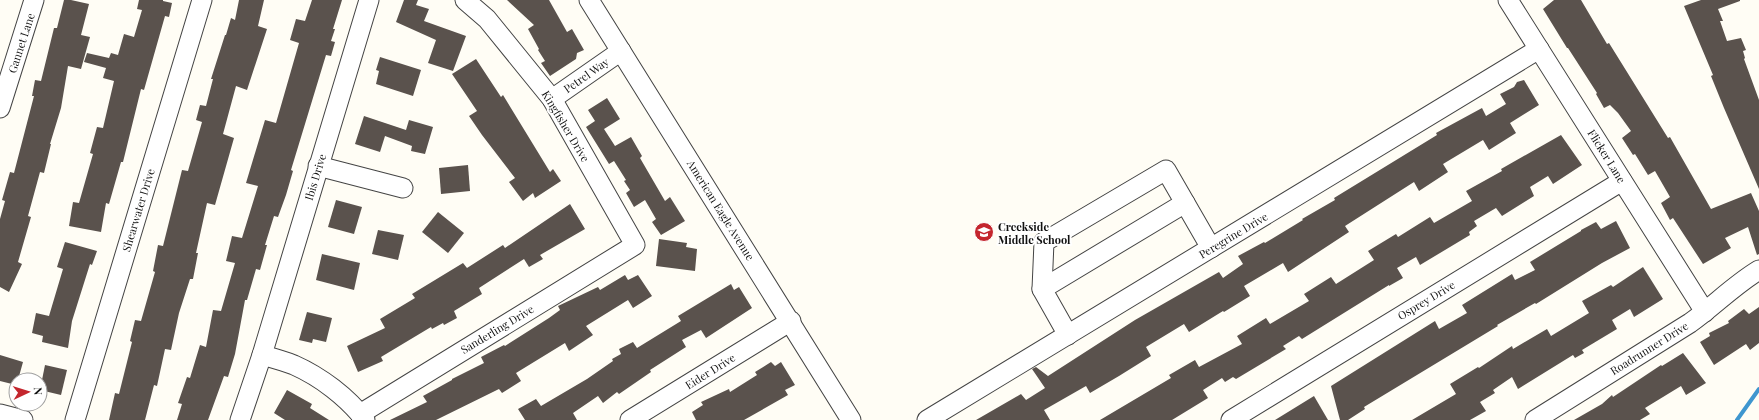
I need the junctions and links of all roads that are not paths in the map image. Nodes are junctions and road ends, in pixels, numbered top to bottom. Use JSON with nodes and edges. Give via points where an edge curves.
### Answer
{"nodes":[{"id":1,"x":34,"y":0,"type":"edge"},
{"id":2,"x":202,"y":0,"type":"edge"},
{"id":3,"x":369,"y":0,"type":"edge"},
{"id":4,"x":465,"y":0,"type":"edge"},
{"id":5,"x":589,"y":0,"type":"edge"},
{"id":6,"x":1508,"y":0,"type":"edge"},
{"id":7,"x":1539,"y":49,"type":"junction"},
{"id":8,"x":621,"y":51,"type":"junction"},
{"id":9,"x":552,"y":99,"type":"junction"},
{"id":10,"x":0,"y":108,"type":"edge"},
{"id":11,"x":318,"y":166,"type":"junction"},
{"id":12,"x":1622,"y":181,"type":"junction"},
{"id":13,"x":402,"y":188,"type":"dead end"},
{"id":14,"x":1185,"y":203,"type":"junction"},
{"id":15,"x":635,"y":245,"type":"joint"},
{"id":16,"x":1211,"y":248,"type":"junction"},
{"id":17,"x":1759,"y":270,"type":"edge"},
{"id":18,"x":1042,"y":289,"type":"junction"},
{"id":19,"x":1705,"y":312,"type":"junction"},
{"id":20,"x":791,"y":321,"type":"junction"},
{"id":21,"x":1068,"y":335,"type":"junction"},
{"id":22,"x":262,"y":355,"type":"junction"},
{"id":23,"x":0,"y":414,"type":"edge"},
{"id":24,"x":362,"y":417,"type":"edge"},
{"id":25,"x":23,"y":420,"type":"edge"},
{"id":26,"x":74,"y":420,"type":"edge"},
{"id":27,"x":240,"y":420,"type":"edge"},
{"id":28,"x":630,"y":420,"type":"edge"},
{"id":29,"x":851,"y":420,"type":"edge"},
{"id":30,"x":927,"y":420,"type":"edge"},
{"id":31,"x":1231,"y":420,"type":"edge"},
{"id":32,"x":1535,"y":420,"type":"edge"}],
"edges":[{"from":1,"to":10,"type":"street","name":"Gannet Lane"},
{"from":2,"to":26,"type":"street","name":"Shearwater Drive"},
{"from":3,"to":11,"type":"street","name":"Ibis Drive"},
{"from":4,"to":9,"type":"street","name":"Kingfisher Drive","via":[[487,19]]},
{"from":5,"to":8,"type":"street","name":"American Eagle Avenue"},
{"from":6,"to":7,"type":"street","name":"Flicker Lane"},
{"from":7,"to":12,"type":"street","name":"Flicker Lane"},
{"from":7,"to":16,"type":"street","name":"Peregrine Drive"},
{"from":8,"to":9,"type":"street","name":"Petrel Way"},
{"from":8,"to":20,"type":"street","name":"American Eagle Avenue"},
{"from":9,"to":15,"type":"street","name":"Kingfisher Drive"},
{"from":11,"to":13,"type":"street"},
{"from":11,"to":22,"type":"street","name":"Ibis Drive"},
{"from":12,"to":19,"type":"street","name":"Flicker Lane"},
{"from":12,"to":31,"type":"street","name":"Osprey Drive"},
{"from":14,"to":16,"type":"street"},
{"from":14,"to":18,"type":"street"},
{"from":14,"to":18,"type":"street","via":[[1166,170],[1044,242]]},
{"from":15,"to":24,"type":"street","name":"Sanderling Drive"},
{"from":16,"to":21,"type":"street","name":"Peregrine Drive"},
{"from":17,"to":19,"type":"street","name":"Roadrunner Drive","via":[[1736,285]]},
{"from":18,"to":21,"type":"street"},
{"from":19,"to":32,"type":"street","name":"Roadrunner Drive"},
{"from":20,"to":28,"type":"street","name":"Eider Drive"},
{"from":20,"to":29,"type":"street","name":"American Eagle Avenue"},
{"from":21,"to":30,"type":"street","name":"Peregrine Drive"},
{"from":22,"to":24,"type":"street","via":[[294,365],[317,377],[336,391]]},
{"from":22,"to":27,"type":"street","name":"Ibis Drive"},
{"from":23,"to":25,"type":"street"}]}
